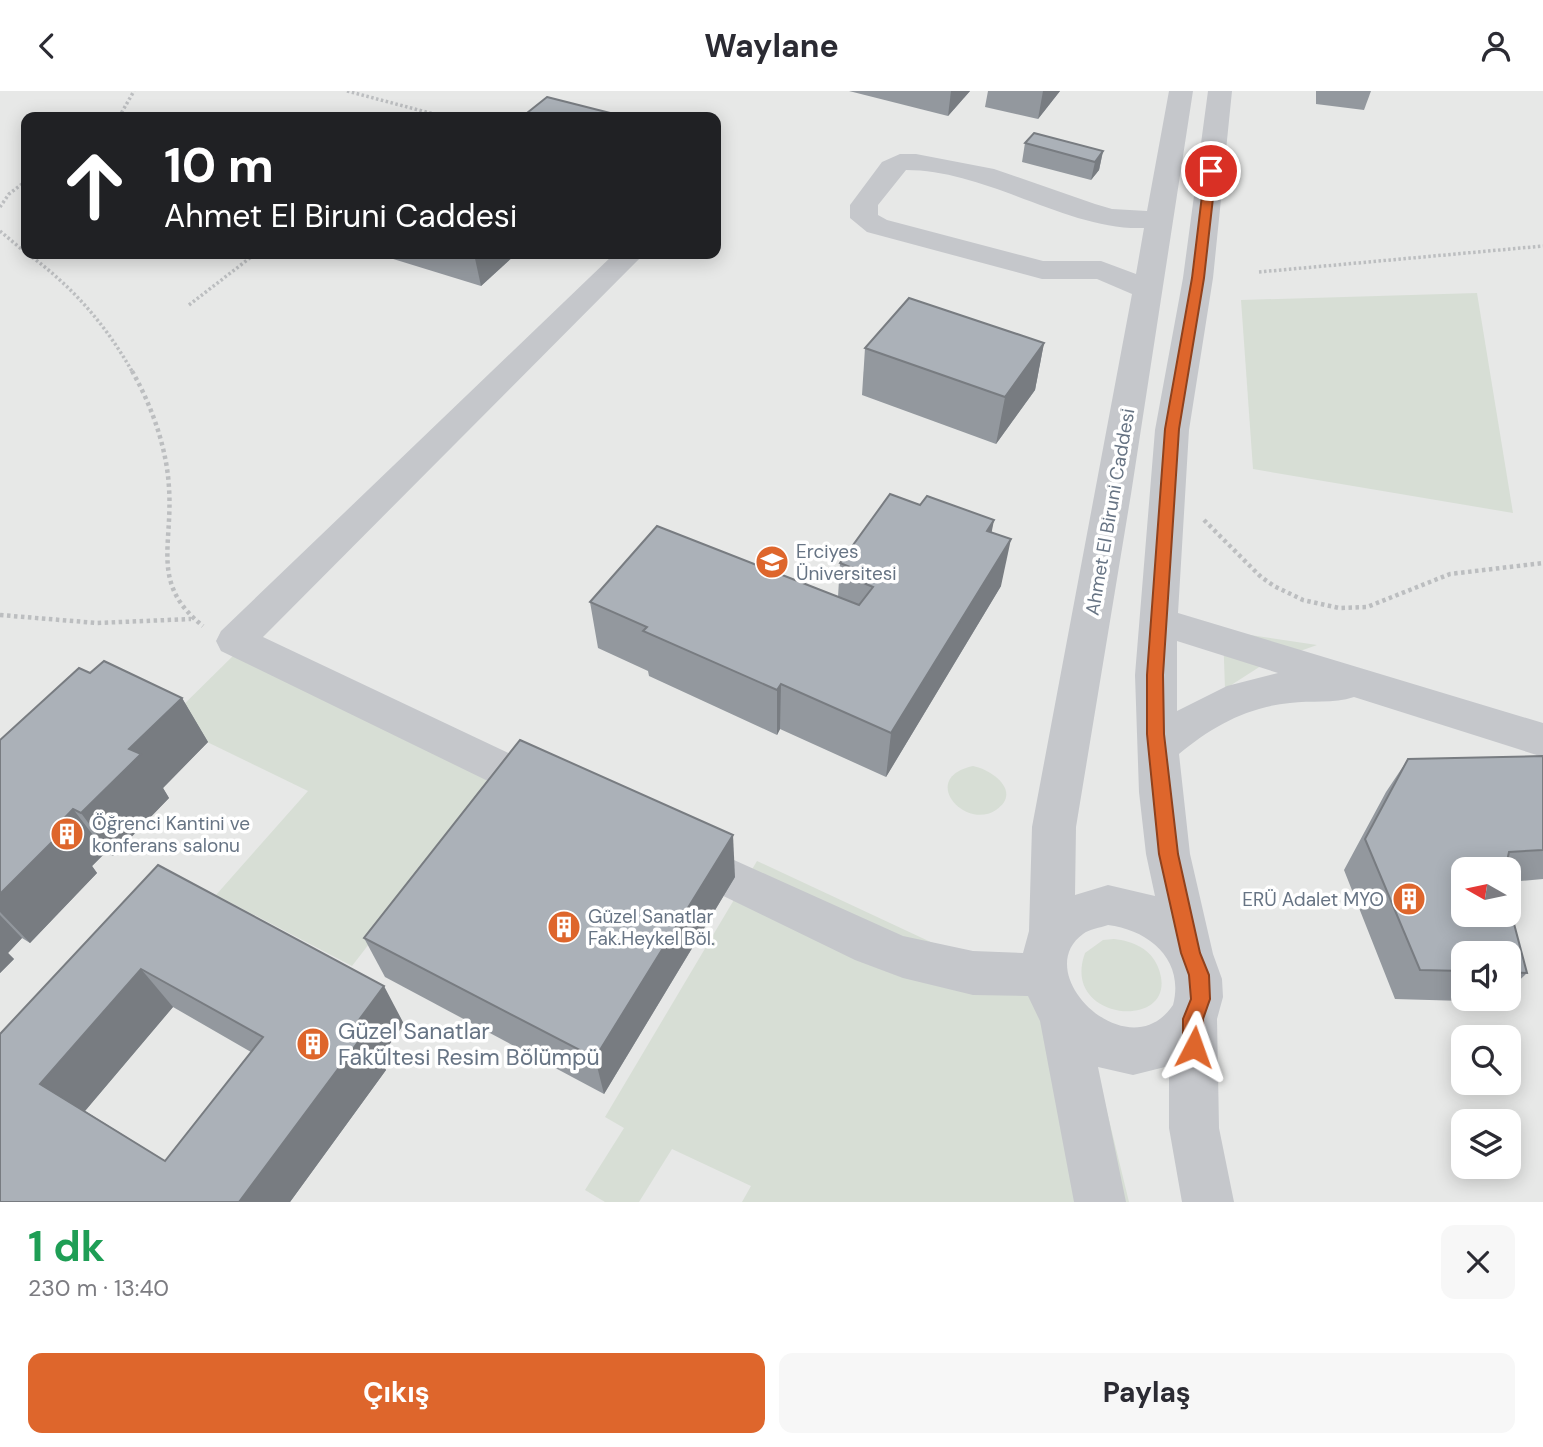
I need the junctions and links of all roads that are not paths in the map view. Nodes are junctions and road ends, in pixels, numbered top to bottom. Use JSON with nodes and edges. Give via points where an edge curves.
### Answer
{"nodes":[{"id":1,"x":1181,"y":91,"type":"edge"},
{"id":2,"x":1220,"y":91,"type":"edge"},
{"id":3,"x":1160,"y":219,"type":"junction"},
{"id":4,"x":625,"y":259,"type":"edge"},
{"id":5,"x":1149,"y":290,"type":"junction"},
{"id":6,"x":1158,"y":621,"type":"junction"},
{"id":7,"x":1410,"y":698,"type":"junction"},
{"id":8,"x":1543,"y":740,"type":"edge"},
{"id":9,"x":1157,"y":749,"type":"junction"},
{"id":10,"x":575,"y":804,"type":"edge"},
{"id":11,"x":651,"y":840,"type":"edge"},
{"id":12,"x":1191,"y":953,"type":"junction"},
{"id":13,"x":1047,"y":954,"type":"junction"},
{"id":14,"x":1064,"y":1019,"type":"junction"},
{"id":15,"x":1193,"y":1019,"type":"junction"},
{"id":16,"x":1100,"y":1202,"type":"edge"},
{"id":17,"x":1208,"y":1202,"type":"edge"}],
"edges":[{"from":1,"to":3,"type":"street","name":"Ahmet El Biruni Caddesi"},
{"from":2,"to":6,"type":"street","via":[[1198,278],[1172,429]]},
{"from":3,"to":5,"type":"street","name":"Ahmet El Biruni Caddesi"},
{"from":3,"to":5,"type":"street","via":[[1111,217],[994,177],[916,162],[900,162],[891,168],[864,205],[864,218],[877,226],[1042,270],[1101,270]]},
{"from":4,"to":10,"type":"street","via":[[235,641]]},
{"from":5,"to":13,"type":"street","name":"Ahmet El Biruni Caddesi","via":[[1054,827]]},
{"from":6,"to":7,"type":"street"},
{"from":6,"to":9,"type":"street"},
{"from":7,"to":8,"type":"street"},
{"from":7,"to":9,"type":"street","via":[[1338,686],[1269,689],[1207,710]]},
{"from":9,"to":12,"type":"street","via":[[1168,854]]},
{"from":11,"to":13,"type":"street","via":[[903,957],[973,972]]},
{"from":12,"to":13,"type":"street","via":[[1155,918],[1108,905],[1085,908],[1066,918]]},
{"from":12,"to":15,"type":"street","via":[[1199,975],[1200,999]]},
{"from":13,"to":14,"type":"street","via":[[1050,998]]},
{"from":14,"to":15,"type":"street","via":[[1084,1036],[1108,1047],[1134,1051],[1169,1042]]},
{"from":14,"to":16,"type":"street"},
{"from":15,"to":17,"type":"street","via":[[1194,1128]]}]}
